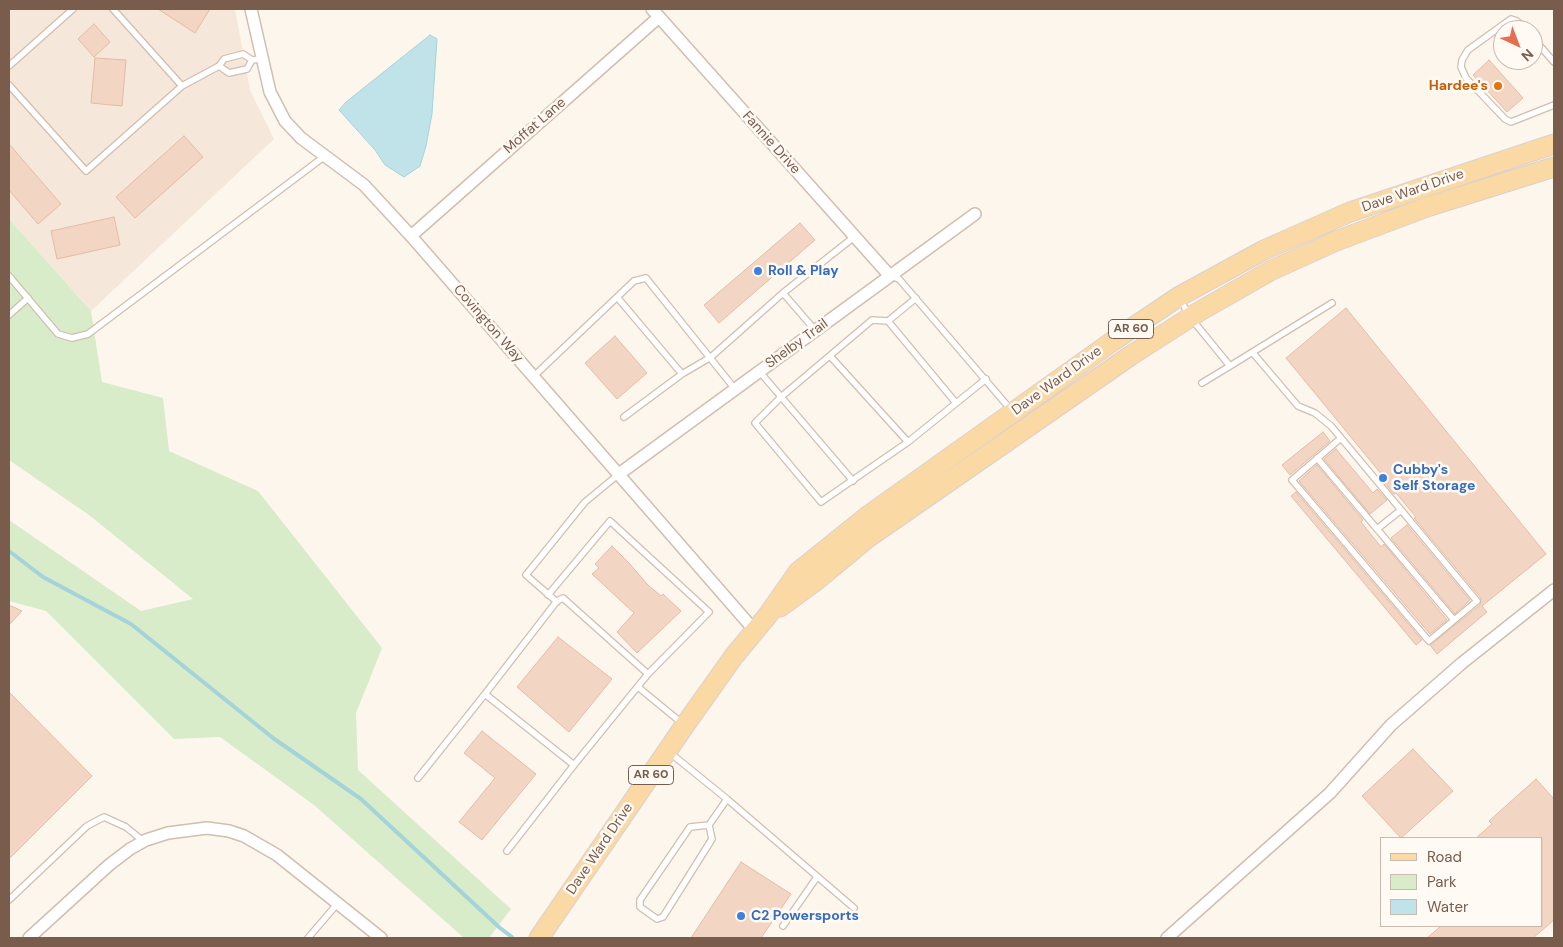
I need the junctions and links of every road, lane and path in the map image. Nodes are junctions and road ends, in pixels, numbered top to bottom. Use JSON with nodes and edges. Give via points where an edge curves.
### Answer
{"nodes":[{"id":1,"x":73,"y":9,"type":"edge"},
{"id":2,"x":113,"y":9,"type":"edge"},
{"id":3,"x":251,"y":9,"type":"edge"},
{"id":4,"x":655,"y":13,"type":"edge"},
{"id":5,"x":1493,"y":32,"type":"edge"},
{"id":6,"x":1543,"y":49,"type":"edge"},
{"id":7,"x":257,"y":59,"type":"junction"},
{"id":8,"x":1554,"y":62,"type":"edge"},
{"id":9,"x":9,"y":66,"type":"edge"},
{"id":10,"x":219,"y":66,"type":"junction"},
{"id":11,"x":9,"y":85,"type":"edge"},
{"id":12,"x":182,"y":86,"type":"junction"},
{"id":13,"x":1554,"y":105,"type":"edge"},
{"id":14,"x":1554,"y":144,"type":"edge"},
{"id":15,"x":325,"y":156,"type":"junction"},
{"id":16,"x":1554,"y":167,"type":"edge"},
{"id":17,"x":975,"y":214,"type":"dead end"},
{"id":18,"x":411,"y":236,"type":"junction"},
{"id":19,"x":854,"y":237,"type":"junction"},
{"id":20,"x":9,"y":276,"type":"edge"},
{"id":21,"x":890,"y":276,"type":"junction"},
{"id":22,"x":783,"y":293,"type":"junction"},
{"id":23,"x":617,"y":297,"type":"junction"},
{"id":24,"x":1178,"y":297,"type":"junction"},
{"id":25,"x":28,"y":298,"type":"junction"},
{"id":26,"x":916,"y":298,"type":"junction"},
{"id":27,"x":1332,"y":303,"type":"dead end"},
{"id":28,"x":9,"y":315,"type":"edge"},
{"id":29,"x":1190,"y":317,"type":"junction"},
{"id":30,"x":888,"y":321,"type":"junction"},
{"id":31,"x":815,"y":330,"type":"junction"},
{"id":32,"x":1253,"y":352,"type":"junction"},
{"id":33,"x":830,"y":356,"type":"junction"},
{"id":34,"x":711,"y":357,"type":"junction"},
{"id":35,"x":1230,"y":366,"type":"junction"},
{"id":36,"x":759,"y":372,"type":"junction"},
{"id":37,"x":682,"y":374,"type":"junction"},
{"id":38,"x":533,"y":377,"type":"junction"},
{"id":39,"x":986,"y":379,"type":"junction"},
{"id":40,"x":1202,"y":383,"type":"dead end"},
{"id":41,"x":735,"y":389,"type":"junction"},
{"id":42,"x":782,"y":397,"type":"junction"},
{"id":43,"x":956,"y":403,"type":"junction"},
{"id":44,"x":1014,"y":412,"type":"junction"},
{"id":45,"x":624,"y":418,"type":"dead end"},
{"id":46,"x":1340,"y":438,"type":"junction"},
{"id":47,"x":908,"y":442,"type":"junction"},
{"id":48,"x":1317,"y":458,"type":"junction"},
{"id":49,"x":619,"y":474,"type":"junction"},
{"id":50,"x":853,"y":480,"type":"junction"},
{"id":51,"x":1400,"y":510,"type":"junction"},
{"id":52,"x":1377,"y":529,"type":"junction"},
{"id":53,"x":1554,"y":590,"type":"edge"},
{"id":54,"x":548,"y":595,"type":"junction"},
{"id":55,"x":556,"y":602,"type":"junction"},
{"id":56,"x":768,"y":615,"type":"junction"},
{"id":57,"x":1454,"y":620,"type":"junction"},
{"id":58,"x":755,"y":630,"type":"junction"},
{"id":59,"x":648,"y":674,"type":"junction"},
{"id":60,"x":638,"y":686,"type":"junction"},
{"id":61,"x":485,"y":694,"type":"junction"},
{"id":62,"x":685,"y":725,"type":"junction"},
{"id":63,"x":668,"y":751,"type":"junction"},
{"id":64,"x":574,"y":765,"type":"junction"},
{"id":65,"x":418,"y":778,"type":"dead end"},
{"id":66,"x":727,"y":799,"type":"junction"},
{"id":67,"x":710,"y":824,"type":"junction"},
{"id":68,"x":144,"y":841,"type":"junction"},
{"id":69,"x":507,"y":851,"type":"dead end"},
{"id":70,"x":817,"y":877,"type":"junction"},
{"id":71,"x":9,"y":900,"type":"edge"},
{"id":72,"x":338,"y":903,"type":"junction"},
{"id":73,"x":854,"y":908,"type":"dead end"},
{"id":74,"x":783,"y":926,"type":"dead end"},
{"id":75,"x":29,"y":938,"type":"edge"},
{"id":76,"x":308,"y":938,"type":"edge"},
{"id":77,"x":381,"y":938,"type":"edge"},
{"id":78,"x":539,"y":938,"type":"edge"},
{"id":79,"x":1167,"y":938,"type":"edge"}],
"edges":[{"from":1,"to":9,"type":"lane"},
{"from":2,"to":12,"type":"lane"},
{"from":3,"to":7,"type":"street","name":"Covington Way"},
{"from":4,"to":18,"type":"street","name":"Moffat Lane"},
{"from":4,"to":19,"type":"street","name":"Fannie Drive"},
{"from":5,"to":13,"type":"lane","via":[[1468,50],[1462,60],[1466,78],[1511,122]]},
{"from":6,"to":8,"type":"lane"},
{"from":7,"to":10,"type":"lane","via":[[243,54],[224,59]]},
{"from":7,"to":10,"type":"lane","via":[[247,69],[229,73]]},
{"from":7,"to":15,"type":"street","name":"Covington Way","via":[[286,121],[301,138]]},
{"from":10,"to":12,"type":"lane"},
{"from":11,"to":12,"type":"lane","via":[[86,171]]},
{"from":14,"to":24,"type":"main road","name":"Dave Ward Drive","number":"AR 60","via":[[1350,212],[1264,250]]},
{"from":15,"to":18,"type":"street","name":"Covington Way","via":[[364,184]]},
{"from":15,"to":25,"type":"lane","via":[[88,334],[72,338],[58,334]]},
{"from":16,"to":29,"type":"main road","name":"Dave Ward Drive","number":"AR 60","via":[[1427,207],[1336,242],[1272,270]]},
{"from":17,"to":21,"type":"street","name":"Shelby Trail"},
{"from":18,"to":38,"type":"street","name":"Covington Way"},
{"from":19,"to":21,"type":"street","name":"Fannie Drive"},
{"from":19,"to":22,"type":"lane"},
{"from":20,"to":25,"type":"lane"},
{"from":21,"to":26,"type":"lane","via":[[900,279]]},
{"from":21,"to":31,"type":"street","name":"Shelby Trail"},
{"from":22,"to":31,"type":"lane"},
{"from":22,"to":34,"type":"lane"},
{"from":23,"to":34,"type":"lane","via":[[634,281],[646,278]]},
{"from":23,"to":37,"type":"lane"},
{"from":23,"to":38,"type":"lane"},
{"from":24,"to":29,"type":"lane"},
{"from":24,"to":44,"type":"main road","name":"Dave Ward Drive","number":"AR 60"},
{"from":25,"to":28,"type":"lane"},
{"from":26,"to":30,"type":"lane"},
{"from":26,"to":39,"type":"lane"},
{"from":27,"to":32,"type":"lane"},
{"from":29,"to":35,"type":"lane"},
{"from":29,"to":56,"type":"main road","name":"Dave Ward Drive","number":"AR 60","via":[[869,537]]},
{"from":30,"to":33,"type":"lane","via":[[872,320]]},
{"from":30,"to":43,"type":"lane"},
{"from":31,"to":36,"type":"street","name":"Shelby Trail"},
{"from":32,"to":35,"type":"lane"},
{"from":32,"to":46,"type":"lane","via":[[1298,406],[1315,413]]},
{"from":33,"to":42,"type":"lane"},
{"from":33,"to":47,"type":"lane"},
{"from":34,"to":37,"type":"lane"},
{"from":34,"to":41,"type":"lane"},
{"from":35,"to":40,"type":"lane"},
{"from":36,"to":41,"type":"street","name":"Shelby Trail"},
{"from":36,"to":42,"type":"lane"},
{"from":37,"to":45,"type":"lane"},
{"from":38,"to":49,"type":"street","name":"Covington Way"},
{"from":39,"to":43,"type":"lane"},
{"from":39,"to":44,"type":"lane"},
{"from":41,"to":49,"type":"street","name":"Shelby Trail"},
{"from":42,"to":50,"type":"lane"},
{"from":42,"to":50,"type":"lane","via":[[755,423],[821,502]]},
{"from":43,"to":47,"type":"lane"},
{"from":44,"to":56,"type":"main road","name":"Dave Ward Drive","number":"AR 60","via":[[869,515],[798,572]]},
{"from":46,"to":48,"type":"lane"},
{"from":46,"to":51,"type":"lane"},
{"from":47,"to":50,"type":"lane"},
{"from":48,"to":52,"type":"lane"},
{"from":48,"to":57,"type":"lane","via":[[1292,480],[1429,641]]},
{"from":49,"to":54,"type":"lane","via":[[585,502],[526,575]]},
{"from":49,"to":58,"type":"street","name":"Covington Way"},
{"from":51,"to":52,"type":"lane"},
{"from":51,"to":57,"type":"lane","via":[[1477,601]]},
{"from":52,"to":57,"type":"lane"},
{"from":53,"to":79,"type":"street","via":[[1391,725],[1330,793]]},
{"from":54,"to":55,"type":"lane"},
{"from":54,"to":59,"type":"lane","via":[[610,521],[708,612]]},
{"from":55,"to":59,"type":"lane","via":[[563,598]]},
{"from":55,"to":61,"type":"lane"},
{"from":56,"to":58,"type":"main road","name":"Dave Ward Drive","number":"AR 60"},
{"from":58,"to":62,"type":"main road","name":"Dave Ward Drive","number":"AR 60"},
{"from":59,"to":60,"type":"lane"},
{"from":60,"to":62,"type":"lane"},
{"from":60,"to":64,"type":"lane"},
{"from":61,"to":64,"type":"lane"},
{"from":61,"to":65,"type":"lane"},
{"from":62,"to":63,"type":"main road","name":"Dave Ward Drive","number":"AR 60"},
{"from":63,"to":66,"type":"lane"},
{"from":63,"to":78,"type":"main road","name":"Dave Ward Drive","number":"AR 60"},
{"from":64,"to":69,"type":"lane"},
{"from":66,"to":67,"type":"lane"},
{"from":66,"to":70,"type":"lane"},
{"from":67,"to":67,"type":"lane","via":[[712,840],[663,917],[657,919],[640,908],[640,900],[690,827]]},
{"from":68,"to":71,"type":"lane","via":[[126,827],[104,817],[87,826]]},
{"from":68,"to":72,"type":"street","via":[[188,829],[229,831],[277,855]]},
{"from":68,"to":75,"type":"street","via":[[109,865]]},
{"from":70,"to":73,"type":"lane"},
{"from":70,"to":74,"type":"lane"},
{"from":72,"to":76,"type":"lane"},
{"from":72,"to":77,"type":"street"}]}
